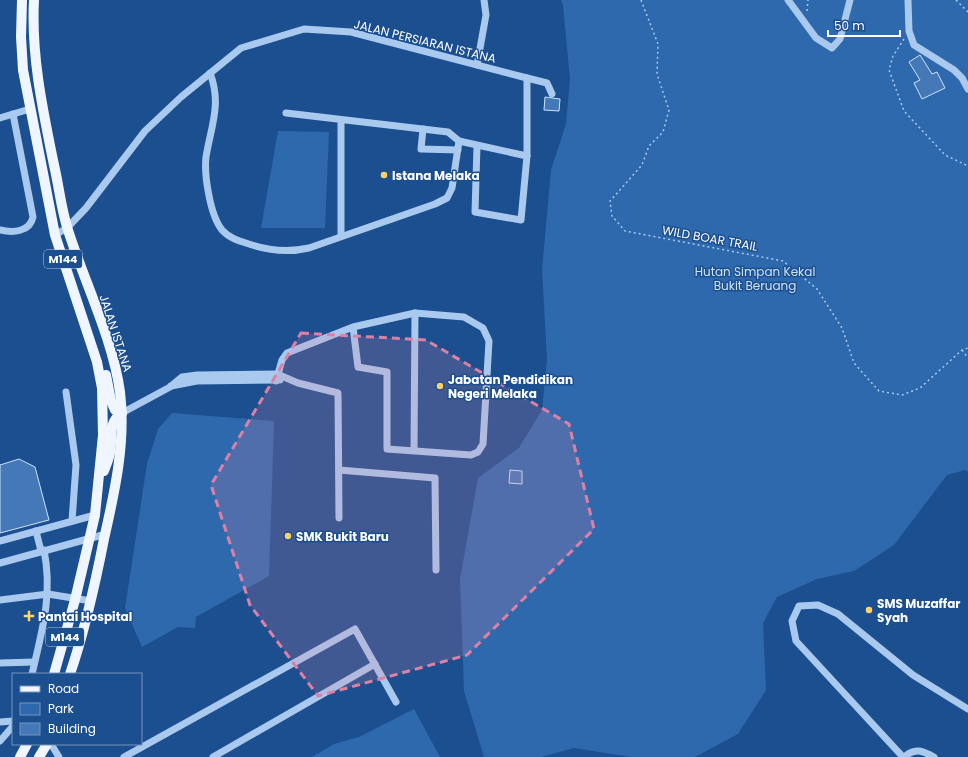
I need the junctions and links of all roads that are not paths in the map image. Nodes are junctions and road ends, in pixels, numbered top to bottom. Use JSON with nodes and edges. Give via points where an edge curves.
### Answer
{"nodes":[{"id":1,"x":22,"y":0,"type":"edge"},
{"id":2,"x":34,"y":0,"type":"edge"},
{"id":3,"x":484,"y":0,"type":"edge"},
{"id":4,"x":788,"y":0,"type":"edge"},
{"id":5,"x":850,"y":0,"type":"edge"},
{"id":6,"x":908,"y":0,"type":"edge"},
{"id":7,"x":477,"y":65,"type":"junction"},
{"id":8,"x":210,"y":73,"type":"junction"},
{"id":9,"x":526,"y":78,"type":"junction"},
{"id":10,"x":968,"y":89,"type":"edge"},
{"id":11,"x":552,"y":94,"type":"dead end"},
{"id":12,"x":30,"y":109,"type":"junction"},
{"id":13,"x":13,"y":114,"type":"junction"},
{"id":14,"x":286,"y":114,"type":"dead end"},
{"id":15,"x":0,"y":118,"type":"edge"},
{"id":16,"x":341,"y":120,"type":"junction"},
{"id":17,"x":423,"y":129,"type":"junction"},
{"id":18,"x":459,"y":140,"type":"junction"},
{"id":19,"x":477,"y":146,"type":"junction"},
{"id":20,"x":458,"y":150,"type":"junction"},
{"id":21,"x":527,"y":156,"type":"junction"},
{"id":22,"x":67,"y":228,"type":"junction"},
{"id":23,"x":0,"y":230,"type":"edge"},
{"id":24,"x":55,"y":234,"type":"junction"},
{"id":25,"x":342,"y":236,"type":"junction"},
{"id":26,"x":416,"y":313,"type":"junction"},
{"id":27,"x":354,"y":327,"type":"junction"},
{"id":28,"x":90,"y":339,"type":"junction"},
{"id":29,"x":276,"y":378,"type":"junction"},
{"id":30,"x":66,"y":392,"type":"dead end"},
{"id":31,"x":122,"y":413,"type":"junction"},
{"id":32,"x":414,"y":449,"type":"junction"},
{"id":33,"x":338,"y":470,"type":"junction"},
{"id":34,"x":99,"y":485,"type":"junction"},
{"id":35,"x":95,"y":515,"type":"junction"},
{"id":36,"x":339,"y":518,"type":"dead end"},
{"id":37,"x":72,"y":521,"type":"junction"},
{"id":38,"x":36,"y":531,"type":"junction"},
{"id":39,"x":106,"y":534,"type":"junction"},
{"id":40,"x":90,"y":538,"type":"junction"},
{"id":41,"x":0,"y":541,"type":"edge"},
{"id":42,"x":42,"y":551,"type":"junction"},
{"id":43,"x":0,"y":563,"type":"edge"},
{"id":44,"x":436,"y":570,"type":"dead end"},
{"id":45,"x":48,"y":594,"type":"junction"},
{"id":46,"x":0,"y":600,"type":"edge"},
{"id":47,"x":76,"y":600,"type":"junction"},
{"id":48,"x":91,"y":601,"type":"junction"},
{"id":49,"x":34,"y":662,"type":"junction"},
{"id":50,"x":0,"y":663,"type":"edge"},
{"id":51,"x":375,"y":664,"type":"junction"},
{"id":52,"x":32,"y":673,"type":"edge"},
{"id":53,"x":54,"y":673,"type":"edge"},
{"id":54,"x":70,"y":673,"type":"edge"},
{"id":55,"x":396,"y":702,"type":"dead end"},
{"id":56,"x":968,"y":709,"type":"edge"},
{"id":57,"x":0,"y":722,"type":"edge"},
{"id":58,"x":12,"y":722,"type":"edge"},
{"id":59,"x":12,"y":727,"type":"edge"},
{"id":60,"x":0,"y":741,"type":"edge"},
{"id":61,"x":26,"y":745,"type":"edge"},
{"id":62,"x":46,"y":745,"type":"edge"},
{"id":63,"x":52,"y":745,"type":"edge"},
{"id":64,"x":20,"y":757,"type":"edge"},
{"id":65,"x":39,"y":757,"type":"edge"},
{"id":66,"x":59,"y":757,"type":"edge"},
{"id":67,"x":124,"y":757,"type":"edge"},
{"id":68,"x":213,"y":757,"type":"edge"},
{"id":69,"x":904,"y":757,"type":"edge"},
{"id":70,"x":934,"y":757,"type":"edge"}],
"edges":[{"from":1,"to":12,"type":"main road","number":"M144","via":[[21,37]]},
{"from":2,"to":22,"type":"main road","name":"JALAN ISTANA","number":"M144","via":[[34,36],[43,113]]},
{"from":3,"to":7,"type":"street","via":[[486,15]]},
{"from":4,"to":5,"type":"street","via":[[816,38],[832,48],[840,39]]},
{"from":6,"to":10,"type":"street","via":[[909,31],[914,46],[954,70]]},
{"from":7,"to":8,"type":"street","name":"JALAN PERSIARAN ISTANA","via":[[351,32],[304,29],[241,48]]},
{"from":7,"to":9,"type":"street","name":"JALAN PERSIARAN ISTANA"},
{"from":8,"to":22,"type":"street","name":"JALAN PERSIARAN ISTANA","via":[[145,131],[86,208]]},
{"from":8,"to":25,"type":"street","via":[[216,95],[216,108],[206,157],[206,171],[215,219],[222,230],[231,238],[242,242],[267,250],[281,251],[309,248]]},
{"from":9,"to":11,"type":"street","name":"JALAN PERSIARAN ISTANA","via":[[546,83]]},
{"from":9,"to":21,"type":"street"},
{"from":12,"to":13,"type":"street"},
{"from":12,"to":24,"type":"main road","number":"M144"},
{"from":13,"to":15,"type":"street"},
{"from":13,"to":23,"type":"street","via":[[33,217],[26,229],[16,232]]},
{"from":14,"to":16,"type":"street"},
{"from":16,"to":17,"type":"street"},
{"from":16,"to":25,"type":"street"},
{"from":17,"to":18,"type":"street","via":[[448,132]]},
{"from":17,"to":20,"type":"street","via":[[422,149]]},
{"from":18,"to":19,"type":"street"},
{"from":18,"to":20,"type":"street"},
{"from":19,"to":21,"type":"street"},
{"from":19,"to":21,"type":"street","via":[[475,212],[521,220]]},
{"from":20,"to":25,"type":"street","via":[[452,188],[447,198]]},
{"from":22,"to":24,"type":"street","name":"JALAN PERSIARAN ISTANA"},
{"from":22,"to":31,"type":"main road","name":"JALAN ISTANA","number":"M144","via":[[113,358]]},
{"from":24,"to":28,"type":"main road","number":"M144"},
{"from":26,"to":27,"type":"street"},
{"from":26,"to":32,"type":"street"},
{"from":26,"to":32,"type":"street","via":[[464,318],[483,328],[488,341],[483,444],[478,452],[471,455]]},
{"from":27,"to":29,"type":"street","via":[[287,353]]},
{"from":27,"to":32,"type":"street","via":[[358,367],[387,372],[387,448]]},
{"from":28,"to":31,"type":"main road","via":[[102,361],[115,410]]},
{"from":28,"to":34,"type":"main road","number":"M144","via":[[98,362],[102,388],[103,435]]},
{"from":29,"to":31,"type":"street","via":[[198,381],[170,386]]},
{"from":29,"to":33,"type":"street","via":[[338,393]]},
{"from":30,"to":37,"type":"street","via":[[76,465]]},
{"from":31,"to":34,"type":"main road","via":[[111,424],[110,453]]},
{"from":31,"to":39,"type":"main road","name":"JALAN ISTANA","number":"M144","via":[[117,473]]},
{"from":33,"to":36,"type":"street"},
{"from":33,"to":44,"type":"street","via":[[435,478]]},
{"from":34,"to":35,"type":"main road","number":"M144"},
{"from":35,"to":37,"type":"street"},
{"from":35,"to":40,"type":"main road","number":"M144"},
{"from":37,"to":38,"type":"street"},
{"from":38,"to":41,"type":"street"},
{"from":38,"to":42,"type":"street"},
{"from":39,"to":40,"type":"street"},
{"from":39,"to":48,"type":"main road","name":"JALAN ISTANA","number":"M144"},
{"from":40,"to":42,"type":"street"},
{"from":40,"to":47,"type":"main road","number":"M144"},
{"from":42,"to":43,"type":"street"},
{"from":42,"to":45,"type":"street","via":[[47,565]]},
{"from":45,"to":46,"type":"street"},
{"from":45,"to":47,"type":"street"},
{"from":45,"to":49,"type":"street"},
{"from":47,"to":48,"type":"street"},
{"from":47,"to":53,"type":"main road","number":"M144"},
{"from":48,"to":54,"type":"main road","name":"JALAN ISTANA","number":"M144"},
{"from":49,"to":50,"type":"street"},
{"from":49,"to":52,"type":"street"},
{"from":51,"to":55,"type":"street"},
{"from":51,"to":67,"type":"street","via":[[355,629]]},
{"from":51,"to":68,"type":"street"},
{"from":56,"to":69,"type":"street","via":[[913,675],[838,614],[818,605],[799,606],[792,621],[796,641]]},
{"from":57,"to":58,"type":"street"},
{"from":59,"to":60,"type":"street"},
{"from":61,"to":64,"type":"main road"},
{"from":62,"to":65,"type":"main road"},
{"from":63,"to":66,"type":"street"},
{"from":69,"to":70,"type":"street","via":[[910,751],[921,750]]}]}
